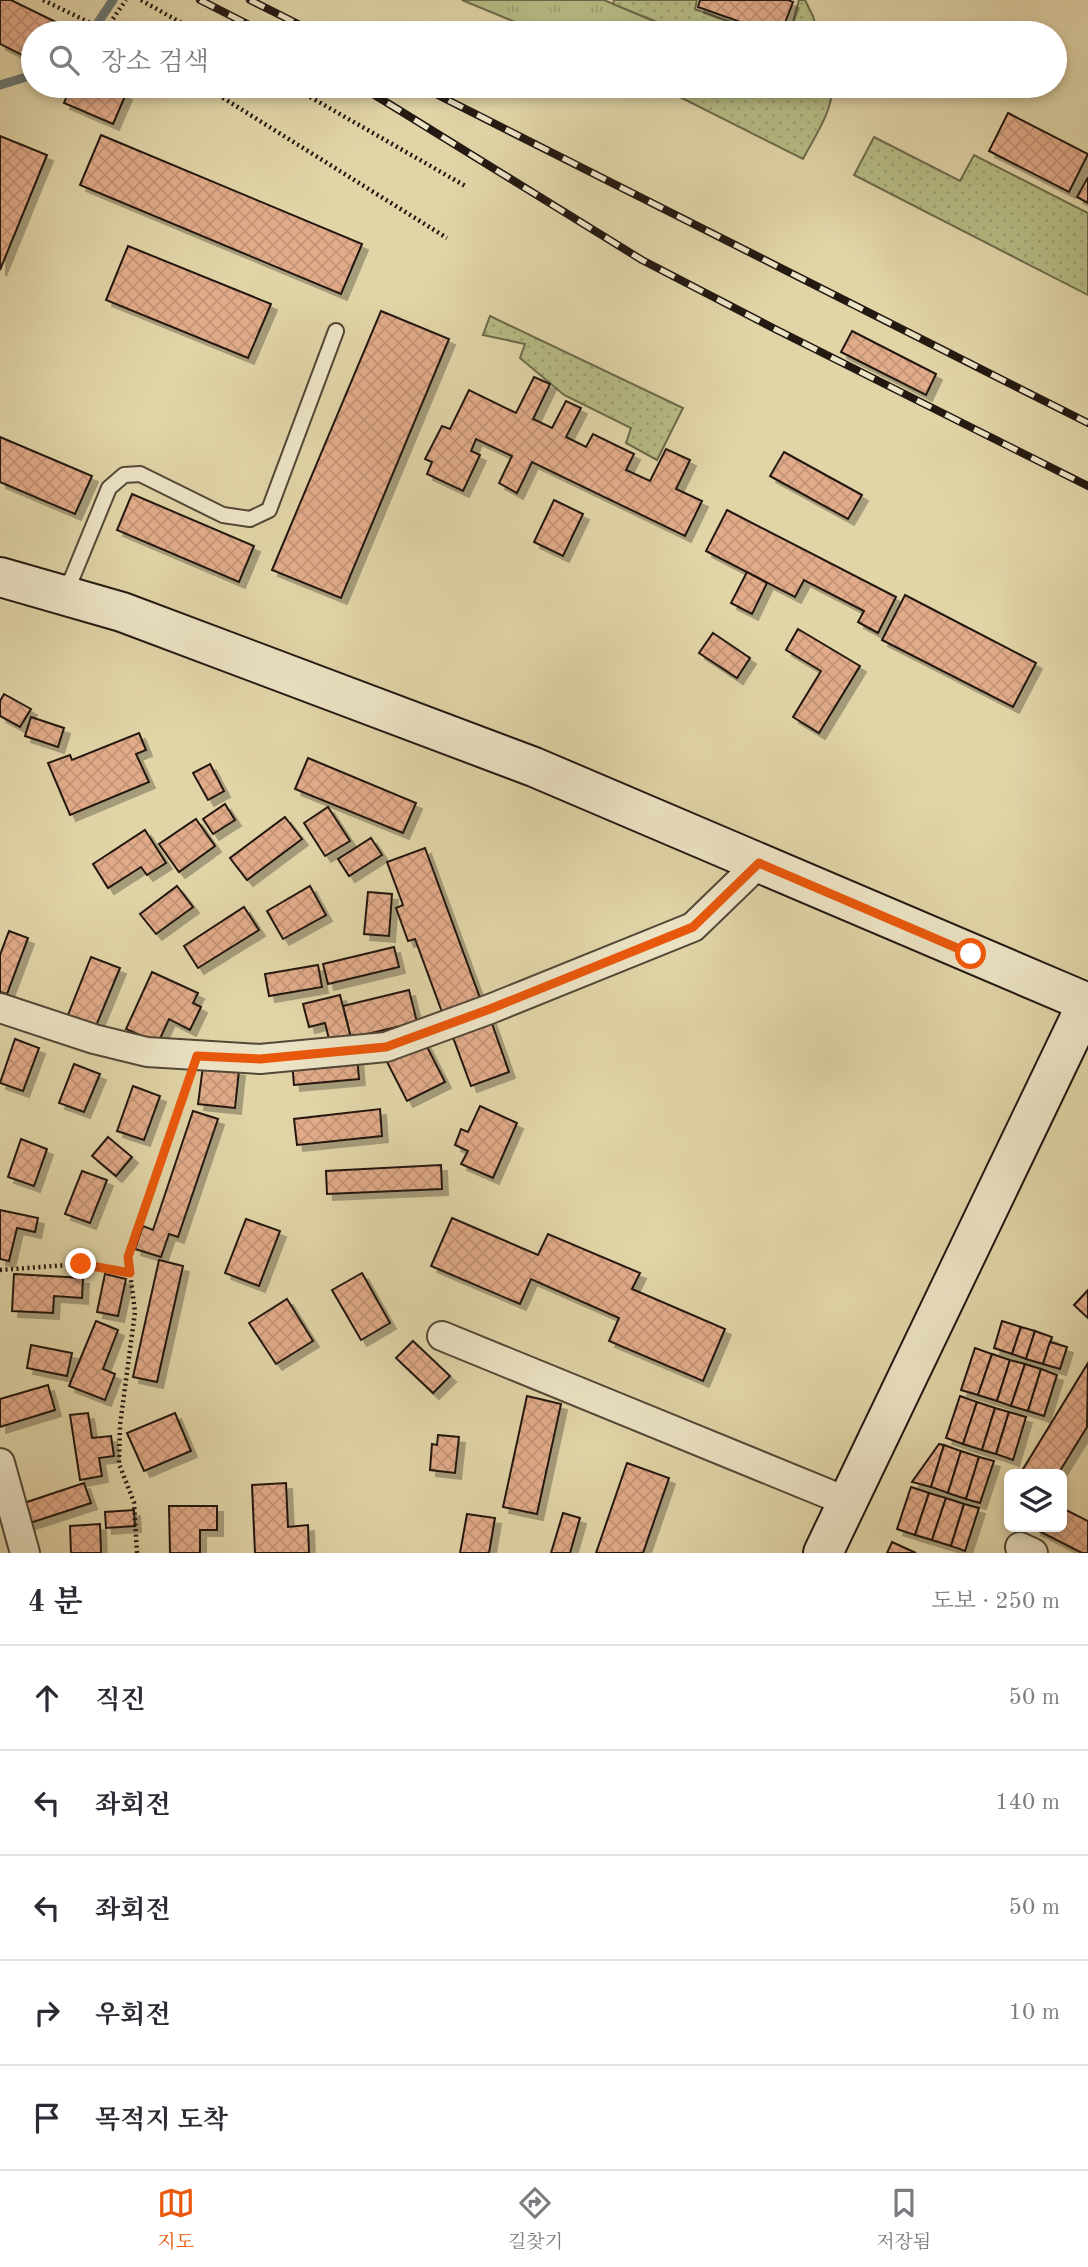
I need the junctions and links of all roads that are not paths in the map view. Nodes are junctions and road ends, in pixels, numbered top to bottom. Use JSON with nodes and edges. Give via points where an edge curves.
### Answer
{"nodes":[{"id":1,"x":336,"y":331,"type":"dead end"},
{"id":2,"x":0,"y":577,"type":"edge"},
{"id":3,"x":59,"y":593,"type":"junction"},
{"id":4,"x":759,"y":863,"type":"junction"},
{"id":5,"x":1088,"y":1003,"type":"edge"},
{"id":6,"x":0,"y":1008,"type":"edge"},
{"id":7,"x":442,"y":1336,"type":"dead end"},
{"id":8,"x":0,"y":1463,"type":"edge"},
{"id":9,"x":848,"y":1502,"type":"junction"},
{"id":10,"x":25,"y":1553,"type":"edge"},
{"id":11,"x":823,"y":1553,"type":"edge"}],
"edges":[{"from":1,"to":3,"type":"lane","via":[[269,510],[250,519],[223,515],[140,474],[124,475],[109,488],[72,578]]},
{"from":2,"to":3,"type":"main road"},
{"from":3,"to":4,"type":"main road","via":[[122,612],[534,767]]},
{"from":4,"to":5,"type":"main road"},
{"from":4,"to":6,"type":"street","via":[[693,927],[386,1047],[260,1059],[147,1052],[94,1040]]},
{"from":5,"to":9,"type":"main road"},
{"from":7,"to":9,"type":"street"},
{"from":8,"to":10,"type":"street"},
{"from":9,"to":11,"type":"main road"}]}
